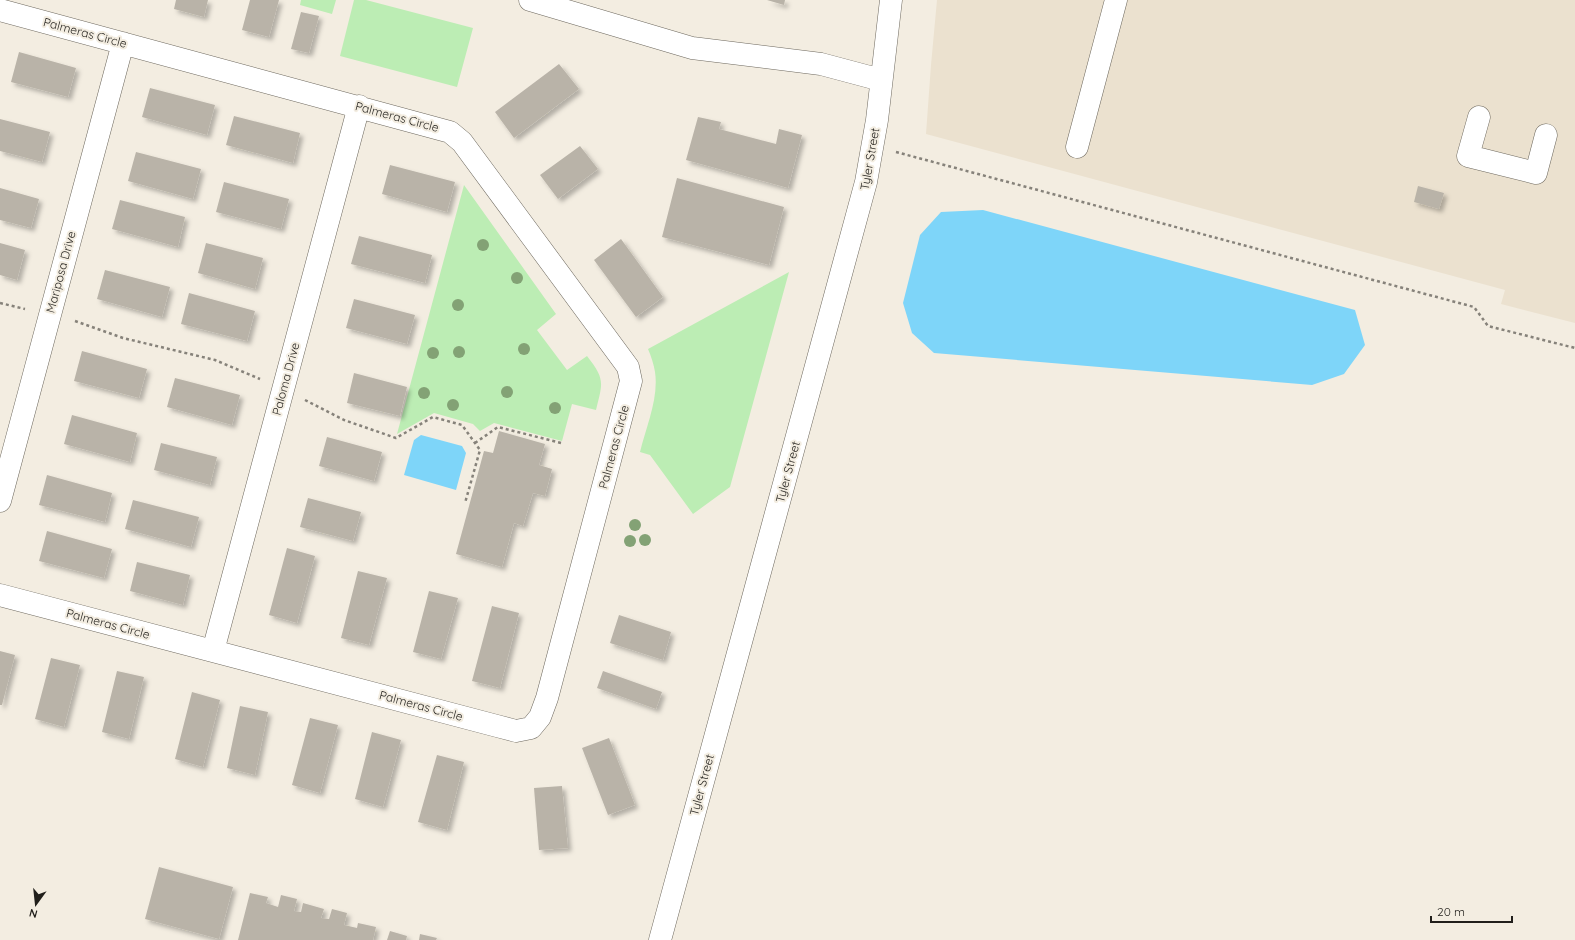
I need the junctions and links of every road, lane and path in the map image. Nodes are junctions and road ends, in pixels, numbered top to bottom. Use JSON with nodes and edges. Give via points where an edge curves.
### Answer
{"nodes":[{"id":1,"x":530,"y":0,"type":"edge"},
{"id":2,"x":891,"y":0,"type":"edge"},
{"id":3,"x":1116,"y":0,"type":"edge"},
{"id":4,"x":0,"y":10,"type":"edge"},
{"id":5,"x":123,"y":43,"type":"junction"},
{"id":6,"x":880,"y":80,"type":"junction"},
{"id":7,"x":359,"y":106,"type":"junction"},
{"id":8,"x":1479,"y":117,"type":"dead end"},
{"id":9,"x":1546,"y":135,"type":"dead end"},
{"id":10,"x":873,"y":146,"type":"junction"},
{"id":11,"x":1077,"y":147,"type":"dead end"},
{"id":12,"x":1575,"y":348,"type":"edge"},
{"id":13,"x":475,"y":443,"type":"dead end"},
{"id":14,"x":561,"y":443,"type":"dead end"},
{"id":15,"x":0,"y":501,"type":"edge"},
{"id":16,"x":0,"y":595,"type":"edge"},
{"id":17,"x":213,"y":651,"type":"junction"},
{"id":18,"x":660,"y":940,"type":"edge"}],
"edges":[{"from":1,"to":6,"type":"street","via":[[692,48],[821,64]]},
{"from":2,"to":6,"type":"street","name":"Tyler Street"},
{"from":3,"to":11,"type":"street"},
{"from":4,"to":5,"type":"street","name":"Palmeras Circle"},
{"from":5,"to":7,"type":"street","name":"Palmeras Circle"},
{"from":5,"to":15,"type":"street","name":"Mariposa Drive"},
{"from":6,"to":10,"type":"street","name":"Tyler Street"},
{"from":7,"to":17,"type":"street","name":"Paloma Drive"},
{"from":7,"to":17,"type":"street","name":"Palmeras Circle","via":[[450,132],[462,142],[628,367],[631,381],[547,698],[540,717],[531,728],[516,731]]},
{"from":8,"to":9,"type":"street","via":[[1468,156],[1536,173]]},
{"from":10,"to":12,"type":"path","via":[[1474,307],[1488,326]]},
{"from":10,"to":18,"type":"street","name":"Tyler Street","via":[[858,217]]},
{"from":13,"to":14,"type":"path","via":[[498,427]]},
{"from":16,"to":17,"type":"street","name":"Palmeras Circle"}]}
